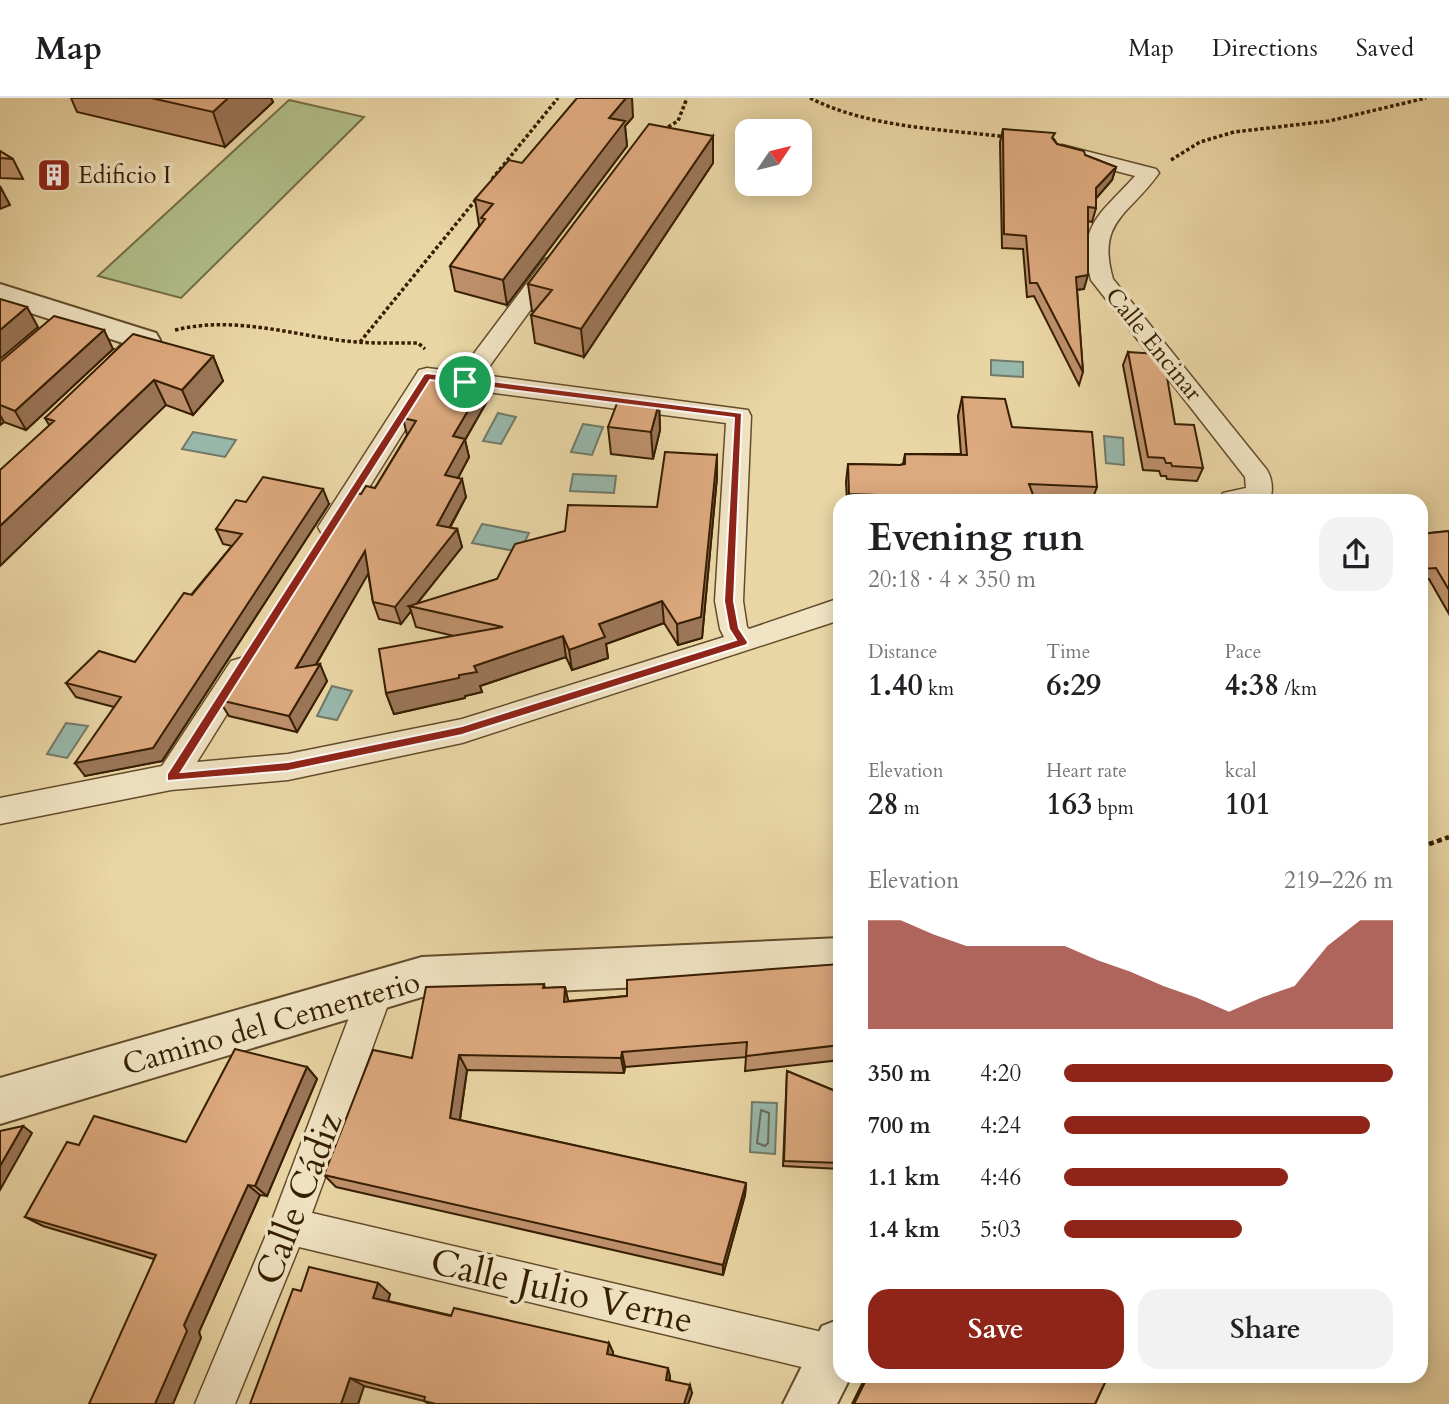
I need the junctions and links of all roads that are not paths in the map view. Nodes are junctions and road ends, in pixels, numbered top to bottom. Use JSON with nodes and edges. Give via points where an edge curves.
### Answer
{"nodes":[{"id":1,"x":1062,"y":151,"type":"edge"},
{"id":2,"x":563,"y":251,"type":"edge"},
{"id":3,"x":0,"y":293,"type":"edge"},
{"id":4,"x":465,"y":382,"type":"junction"},
{"id":5,"x":96,"y":386,"type":"edge"},
{"id":6,"x":1259,"y":494,"type":"edge"},
{"id":7,"x":316,"y":550,"type":"edge"},
{"id":8,"x":833,"y":611,"type":"edge"},
{"id":9,"x":743,"y":642,"type":"junction"},
{"id":10,"x":257,"y":643,"type":"edge"},
{"id":11,"x":171,"y":777,"type":"junction"},
{"id":12,"x":0,"y":811,"type":"edge"},
{"id":13,"x":833,"y":958,"type":"edge"},
{"id":14,"x":376,"y":991,"type":"junction"},
{"id":15,"x":0,"y":1101,"type":"edge"},
{"id":16,"x":289,"y":1226,"type":"junction"},
{"id":17,"x":833,"y":1348,"type":"edge"},
{"id":18,"x":833,"y":1357,"type":"edge"},
{"id":19,"x":215,"y":1404,"type":"edge"},
{"id":20,"x":809,"y":1404,"type":"edge"}],
"edges":[{"from":1,"to":6,"type":"street","name":"Calle Encinar","via":[[1149,173],[1099,229],[1102,280],[1258,476]]},
{"from":2,"to":4,"type":"street"},
{"from":3,"to":5,"type":"street","via":[[60,324],[145,340]]},
{"from":4,"to":7,"type":"street","via":[[427,376]]},
{"from":4,"to":9,"type":"street","via":[[739,416],[729,601],[734,629]]},
{"from":8,"to":9,"type":"street"},
{"from":9,"to":11,"type":"street","via":[[462,731],[288,766]]},
{"from":10,"to":11,"type":"street"},
{"from":11,"to":12,"type":"street"},
{"from":13,"to":14,"type":"street","name":"Camino del Cementerio","via":[[422,977]]},
{"from":14,"to":15,"type":"street","name":"Camino del Cementerio"},
{"from":14,"to":16,"type":"street","name":"Calle Cádiz"},
{"from":16,"to":17,"type":"street","name":"Calle Julio Verne"},
{"from":16,"to":19,"type":"street","name":"Calle Cádiz"},
{"from":18,"to":20,"type":"street"}]}
